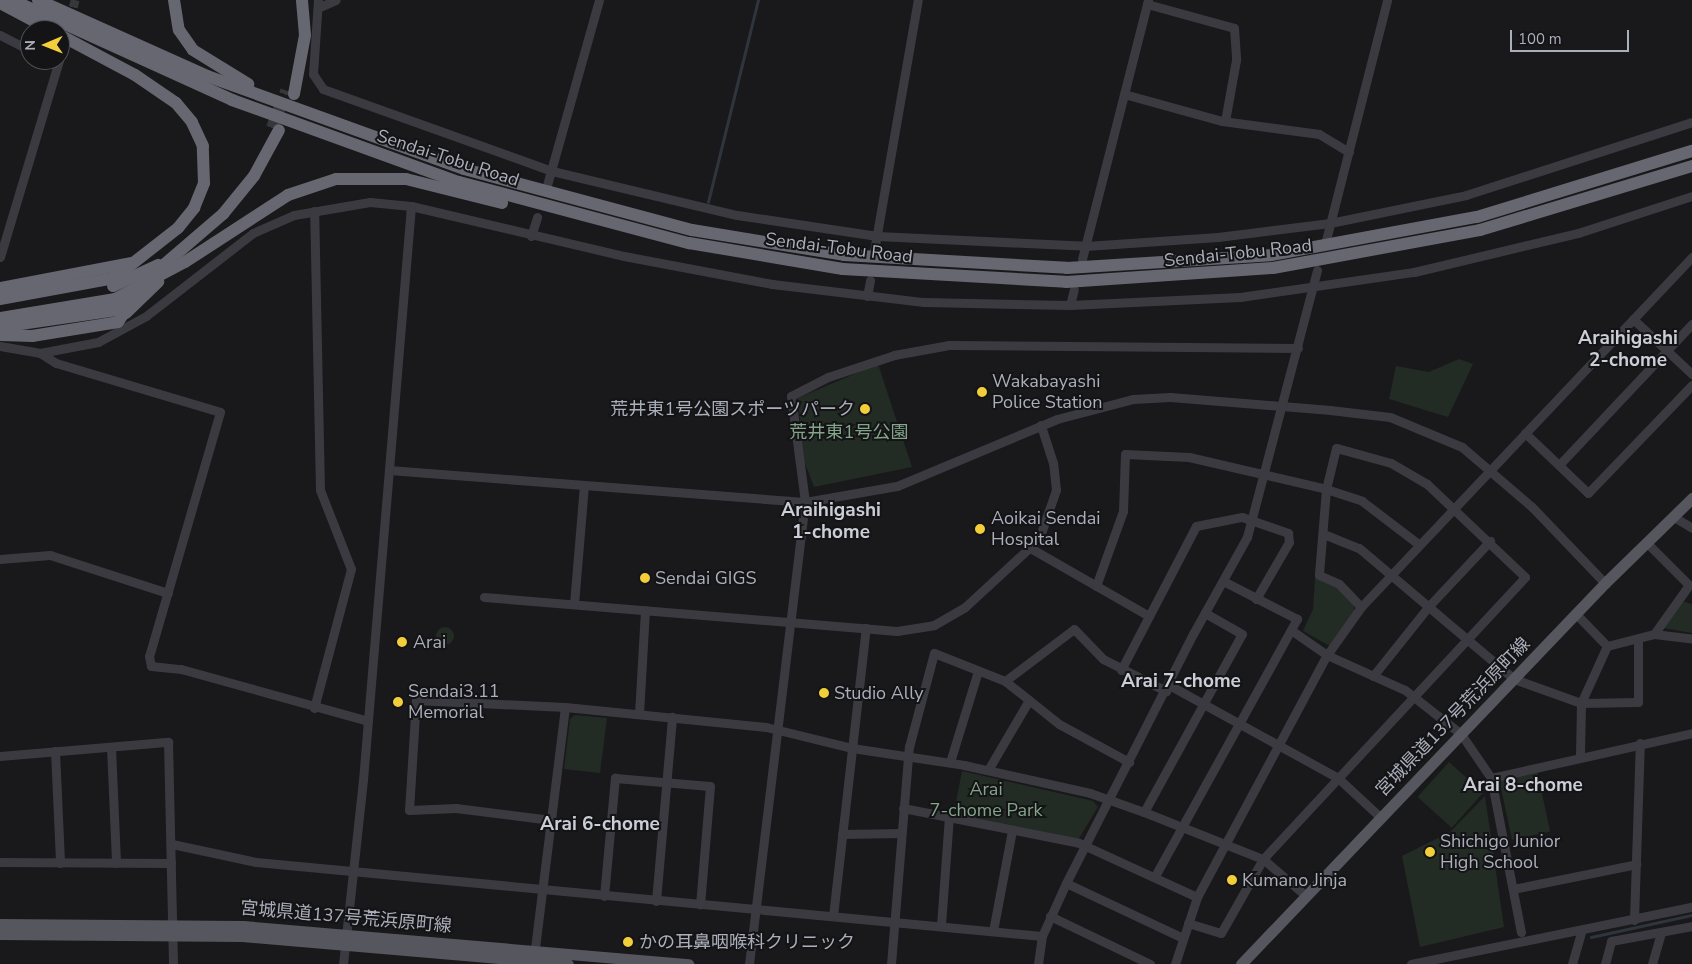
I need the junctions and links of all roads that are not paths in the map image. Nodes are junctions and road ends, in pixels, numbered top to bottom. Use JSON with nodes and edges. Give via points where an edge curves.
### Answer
{"nodes":[{"id":1,"x":12,"y":0,"type":"edge"},
{"id":2,"x":38,"y":0,"type":"edge"},
{"id":3,"x":174,"y":0,"type":"edge"},
{"id":4,"x":295,"y":0,"type":"edge"},
{"id":5,"x":302,"y":0,"type":"edge"},
{"id":6,"x":336,"y":0,"type":"edge"},
{"id":7,"x":599,"y":0,"type":"edge"},
{"id":8,"x":918,"y":0,"type":"edge"},
{"id":9,"x":1387,"y":0,"type":"edge"},
{"id":10,"x":1147,"y":2,"type":"edge"},
{"id":11,"x":0,"y":3,"type":"edge"},
{"id":12,"x":319,"y":4,"type":"edge"},
{"id":13,"x":32,"y":20,"type":"edge"},
{"id":14,"x":0,"y":35,"type":"edge"},
{"id":15,"x":70,"y":41,"type":"edge"},
{"id":16,"x":20,"y":45,"type":"edge"},
{"id":17,"x":54,"y":70,"type":"edge"},
{"id":18,"x":1124,"y":94,"type":"junction"},
{"id":19,"x":1225,"y":121,"type":"junction"},
{"id":20,"x":1692,"y":122,"type":"edge"},
{"id":21,"x":276,"y":129,"type":"tunnel mouth"},
{"id":22,"x":1692,"y":151,"type":"edge"},
{"id":23,"x":410,"y":152,"type":"junction"},
{"id":24,"x":1349,"y":152,"type":"junction"},
{"id":25,"x":1692,"y":166,"type":"edge"},
{"id":26,"x":552,"y":171,"type":"junction"},
{"id":27,"x":547,"y":185,"type":"dead end"},
{"id":28,"x":1692,"y":196,"type":"edge"},
{"id":29,"x":411,"y":206,"type":"junction"},
{"id":30,"x":314,"y":210,"type":"junction"},
{"id":31,"x":537,"y":217,"type":"dead end"},
{"id":32,"x":1330,"y":223,"type":"junction"},
{"id":33,"x":639,"y":232,"type":"junction"},
{"id":34,"x":531,"y":236,"type":"junction"},
{"id":35,"x":877,"y":236,"type":"junction"},
{"id":36,"x":1326,"y":240,"type":"dead end"},
{"id":37,"x":1086,"y":246,"type":"junction"},
{"id":38,"x":874,"y":251,"type":"dead end"},
{"id":39,"x":0,"y":257,"type":"edge"},
{"id":40,"x":1692,"y":257,"type":"edge"},
{"id":41,"x":164,"y":258,"type":"junction"},
{"id":42,"x":1082,"y":259,"type":"dead end"},
{"id":43,"x":112,"y":261,"type":"junction"},
{"id":44,"x":136,"y":262,"type":"junction"},
{"id":45,"x":1318,"y":270,"type":"dead end"},
{"id":46,"x":870,"y":280,"type":"dead end"},
{"id":47,"x":114,"y":282,"type":"junction"},
{"id":48,"x":0,"y":283,"type":"edge"},
{"id":49,"x":142,"y":285,"type":"junction"},
{"id":50,"x":0,"y":288,"type":"edge"},
{"id":51,"x":1074,"y":289,"type":"dead end"},
{"id":52,"x":1313,"y":289,"type":"junction"},
{"id":53,"x":0,"y":293,"type":"edge"},
{"id":54,"x":868,"y":296,"type":"junction"},
{"id":55,"x":0,"y":299,"type":"edge"},
{"id":56,"x":1070,"y":305,"type":"junction"},
{"id":57,"x":0,"y":306,"type":"edge"},
{"id":58,"x":0,"y":312,"type":"edge"},
{"id":59,"x":0,"y":318,"type":"edge"},
{"id":60,"x":1633,"y":319,"type":"junction"},
{"id":61,"x":118,"y":322,"type":"junction"},
{"id":62,"x":0,"y":323,"type":"edge"},
{"id":63,"x":1692,"y":324,"type":"edge"},
{"id":64,"x":0,"y":327,"type":"edge"},
{"id":65,"x":0,"y":333,"type":"edge"},
{"id":66,"x":0,"y":346,"type":"edge"},
{"id":67,"x":1298,"y":348,"type":"junction"},
{"id":68,"x":1666,"y":350,"type":"junction"},
{"id":69,"x":40,"y":354,"type":"junction"},
{"id":70,"x":1692,"y":374,"type":"edge"},
{"id":71,"x":1692,"y":386,"type":"edge"},
{"id":72,"x":1282,"y":407,"type":"junction"},
{"id":73,"x":1041,"y":425,"type":"junction"},
{"id":74,"x":1525,"y":433,"type":"junction"},
{"id":75,"x":1559,"y":465,"type":"junction"},
{"id":76,"x":1489,"y":469,"type":"junction"},
{"id":77,"x":389,"y":470,"type":"junction"},
{"id":78,"x":1266,"y":472,"type":"junction"},
{"id":79,"x":584,"y":486,"type":"junction"},
{"id":80,"x":1326,"y":489,"type":"junction"},
{"id":81,"x":1692,"y":498,"type":"edge"},
{"id":82,"x":805,"y":502,"type":"junction"},
{"id":83,"x":1454,"y":506,"type":"junction"},
{"id":84,"x":1674,"y":517,"type":"junction"},
{"id":85,"x":1254,"y":519,"type":"junction"},
{"id":86,"x":1692,"y":528,"type":"edge"},
{"id":87,"x":1326,"y":535,"type":"junction"},
{"id":88,"x":1490,"y":541,"type":"junction"},
{"id":89,"x":1646,"y":542,"type":"junction"},
{"id":90,"x":1418,"y":543,"type":"junction"},
{"id":91,"x":1032,"y":550,"type":"junction"},
{"id":92,"x":0,"y":558,"type":"edge"},
{"id":93,"x":1390,"y":575,"type":"junction"},
{"id":94,"x":1223,"y":581,"type":"junction"},
{"id":95,"x":1605,"y":583,"type":"junction"},
{"id":96,"x":1690,"y":585,"type":"edge"},
{"id":97,"x":1096,"y":586,"type":"junction"},
{"id":98,"x":168,"y":593,"type":"junction"},
{"id":99,"x":484,"y":597,"type":"dead end"},
{"id":100,"x":1256,"y":598,"type":"junction"},
{"id":101,"x":574,"y":604,"type":"junction"},
{"id":102,"x":1361,"y":607,"type":"junction"},
{"id":103,"x":1428,"y":607,"type":"junction"},
{"id":104,"x":645,"y":610,"type":"junction"},
{"id":105,"x":1205,"y":613,"type":"junction"},
{"id":106,"x":1577,"y":615,"type":"junction"},
{"id":107,"x":1149,"y":616,"type":"junction"},
{"id":108,"x":791,"y":622,"type":"junction"},
{"id":109,"x":866,"y":628,"type":"junction"},
{"id":110,"x":1291,"y":630,"type":"junction"},
{"id":111,"x":1654,"y":634,"type":"junction"},
{"id":112,"x":1465,"y":638,"type":"junction"},
{"id":113,"x":1638,"y":638,"type":"junction"},
{"id":114,"x":1692,"y":639,"type":"edge"},
{"id":115,"x":1608,"y":646,"type":"junction"},
{"id":116,"x":1327,"y":655,"type":"junction"},
{"id":117,"x":1121,"y":670,"type":"junction"},
{"id":118,"x":978,"y":671,"type":"junction"},
{"id":119,"x":1373,"y":676,"type":"junction"},
{"id":120,"x":1514,"y":679,"type":"junction"},
{"id":121,"x":1005,"y":681,"type":"junction"},
{"id":122,"x":1167,"y":688,"type":"junction"},
{"id":123,"x":1413,"y":696,"type":"junction"},
{"id":124,"x":1029,"y":700,"type":"junction"},
{"id":125,"x":1204,"y":703,"type":"junction"},
{"id":126,"x":1581,"y":704,"type":"junction"},
{"id":127,"x":565,"y":707,"type":"junction"},
{"id":128,"x":314,"y":708,"type":"junction"},
{"id":129,"x":638,"y":714,"type":"junction"},
{"id":130,"x":672,"y":717,"type":"junction"},
{"id":131,"x":368,"y":721,"type":"junction"},
{"id":132,"x":1239,"y":722,"type":"junction"},
{"id":133,"x":778,"y":730,"type":"junction"},
{"id":134,"x":1692,"y":733,"type":"edge"},
{"id":135,"x":1461,"y":734,"type":"junction"},
{"id":136,"x":1640,"y":743,"type":"junction"},
{"id":137,"x":1279,"y":744,"type":"junction"},
{"id":138,"x":111,"y":747,"type":"junction"},
{"id":139,"x":852,"y":748,"type":"junction"},
{"id":140,"x":55,"y":751,"type":"junction"},
{"id":141,"x":908,"y":753,"type":"junction"},
{"id":142,"x":1580,"y":755,"type":"junction"},
{"id":143,"x":0,"y":756,"type":"edge"},
{"id":144,"x":950,"y":762,"type":"junction"},
{"id":145,"x":1129,"y":762,"type":"junction"},
{"id":146,"x":988,"y":770,"type":"junction"},
{"id":147,"x":1338,"y":778,"type":"junction"},
{"id":148,"x":1491,"y":778,"type":"junction"},
{"id":149,"x":666,"y":782,"type":"junction"},
{"id":150,"x":1108,"y":800,"type":"junction"},
{"id":151,"x":903,"y":808,"type":"junction"},
{"id":152,"x":1144,"y":812,"type":"junction"},
{"id":153,"x":950,"y":817,"type":"junction"},
{"id":154,"x":1380,"y":817,"type":"junction"},
{"id":155,"x":551,"y":820,"type":"junction"},
{"id":156,"x":1180,"y":826,"type":"junction"},
{"id":157,"x":1012,"y":830,"type":"junction"},
{"id":158,"x":901,"y":833,"type":"junction"},
{"id":159,"x":842,"y":834,"type":"junction"},
{"id":160,"x":172,"y":844,"type":"junction"},
{"id":161,"x":1225,"y":844,"type":"junction"},
{"id":162,"x":1085,"y":846,"type":"junction"},
{"id":163,"x":1263,"y":859,"type":"junction"},
{"id":164,"x":0,"y":862,"type":"edge"},
{"id":165,"x":60,"y":863,"type":"junction"},
{"id":166,"x":116,"y":863,"type":"junction"},
{"id":167,"x":172,"y":863,"type":"junction"},
{"id":168,"x":1637,"y":864,"type":"junction"},
{"id":169,"x":352,"y":872,"type":"junction"},
{"id":170,"x":1155,"y":876,"type":"junction"},
{"id":171,"x":1066,"y":883,"type":"junction"},
{"id":172,"x":1513,"y":889,"type":"junction"},
{"id":173,"x":542,"y":890,"type":"junction"},
{"id":174,"x":1305,"y":895,"type":"junction"},
{"id":175,"x":604,"y":896,"type":"junction"},
{"id":176,"x":1197,"y":897,"type":"junction"},
{"id":177,"x":656,"y":901,"type":"junction"},
{"id":178,"x":700,"y":905,"type":"junction"},
{"id":179,"x":1692,"y":907,"type":"edge"},
{"id":180,"x":756,"y":910,"type":"junction"},
{"id":181,"x":832,"y":916,"type":"junction"},
{"id":182,"x":1050,"y":916,"type":"junction"},
{"id":183,"x":1634,"y":920,"type":"junction"},
{"id":184,"x":894,"y":922,"type":"junction"},
{"id":185,"x":1188,"y":923,"type":"junction"},
{"id":186,"x":0,"y":924,"type":"edge"},
{"id":187,"x":941,"y":925,"type":"junction"},
{"id":188,"x":1692,"y":926,"type":"edge"},
{"id":189,"x":173,"y":929,"type":"junction"},
{"id":190,"x":993,"y":932,"type":"junction"},
{"id":191,"x":1521,"y":932,"type":"dead end"},
{"id":192,"x":1581,"y":932,"type":"junction"},
{"id":193,"x":1661,"y":932,"type":"junction"},
{"id":194,"x":0,"y":934,"type":"edge"},
{"id":195,"x":1042,"y":936,"type":"junction"},
{"id":196,"x":1183,"y":938,"type":"junction"},
{"id":197,"x":345,"y":940,"type":"junction"},
{"id":198,"x":533,"y":958,"type":"edge"},
{"id":199,"x":173,"y":964,"type":"edge"},
{"id":200,"x":343,"y":964,"type":"edge"},
{"id":201,"x":568,"y":964,"type":"edge"},
{"id":202,"x":688,"y":964,"type":"edge"},
{"id":203,"x":749,"y":964,"type":"edge"},
{"id":204,"x":892,"y":964,"type":"edge"},
{"id":205,"x":1038,"y":964,"type":"edge"},
{"id":206,"x":1150,"y":964,"type":"edge"},
{"id":207,"x":1175,"y":964,"type":"edge"},
{"id":208,"x":1241,"y":964,"type":"edge"},
{"id":209,"x":1411,"y":964,"type":"edge"},
{"id":210,"x":1572,"y":964,"type":"edge"},
{"id":211,"x":1605,"y":964,"type":"edge"},
{"id":212,"x":1652,"y":964,"type":"edge"}],
"edges":[{"from":1,"to":33,"type":"highway","name":"Sendai-Tobu Road","via":[[152,66],[300,126],[487,190]]},
{"from":2,"to":23,"type":"highway","name":"Sendai-Tobu Road","via":[[206,76]]},
{"from":3,"to":23,"type":"highway","via":[[176,20],[185,40],[211,64]]},
{"from":4,"to":5,"type":"highway","via":[[296,49],[290,93],[305,36]]},
{"from":6,"to":12,"type":"street"},
{"from":7,"to":26,"type":"street"},
{"from":8,"to":35,"type":"street"},
{"from":9,"to":24,"type":"street"},
{"from":10,"to":18,"type":"street"},
{"from":10,"to":19,"type":"street","via":[[1234,28],[1236,60]]},
{"from":11,"to":13,"type":"highway"},
{"from":12,"to":26,"type":"street","via":[[314,78],[323,89]]},
{"from":14,"to":16,"type":"street"},
{"from":15,"to":41,"type":"highway","via":[[164,93],[198,133],[205,158],[200,196]]},
{"from":17,"to":39,"type":"street"},
{"from":18,"to":19,"type":"street"},
{"from":18,"to":37,"type":"street"},
{"from":19,"to":24,"type":"street","via":[[1319,134]]},
{"from":20,"to":32,"type":"street","via":[[1466,194]]},
{"from":21,"to":41,"type":"highway","via":[[234,190],[205,222]]},
{"from":22,"to":23,"type":"highway","name":"Sendai-Tobu Road","via":[[1552,198],[1375,239],[1236,259],[1067,268],[936,263],[760,243],[591,206]]},
{"from":24,"to":32,"type":"street"},
{"from":25,"to":33,"type":"highway","name":"Sendai-Tobu Road","via":[[1555,210],[1423,244],[1332,260],[1181,278],[1066,282],[945,278],[791,261]]},
{"from":26,"to":27,"type":"street"},
{"from":26,"to":35,"type":"street","via":[[737,215]]},
{"from":28,"to":52,"type":"street","via":[[1578,233],[1486,256]]},
{"from":29,"to":30,"type":"street","via":[[370,202]]},
{"from":29,"to":34,"type":"street"},
{"from":29,"to":77,"type":"street"},
{"from":30,"to":69,"type":"street","via":[[253,233],[129,328],[98,342]]},
{"from":30,"to":128,"type":"street","via":[[320,490],[351,569]]},
{"from":31,"to":34,"type":"street"},
{"from":32,"to":36,"type":"street"},
{"from":32,"to":37,"type":"street","via":[[1218,237]]},
{"from":33,"to":41,"type":"highway","via":[[544,214],[406,179],[354,177],[288,195]]},
{"from":34,"to":54,"type":"street","via":[[762,282]]},
{"from":35,"to":37,"type":"street"},
{"from":35,"to":38,"type":"street"},
{"from":37,"to":42,"type":"street"},
{"from":40,"to":60,"type":"street"},
{"from":41,"to":43,"type":"highway"},
{"from":41,"to":44,"type":"highway"},
{"from":41,"to":47,"type":"highway"},
{"from":41,"to":49,"type":"highway"},
{"from":41,"to":61,"type":"highway"},
{"from":43,"to":44,"type":"highway"},
{"from":43,"to":48,"type":"highway"},
{"from":44,"to":47,"type":"highway"},
{"from":44,"to":50,"type":"highway"},
{"from":44,"to":53,"type":"highway","via":[[114,273]]},
{"from":45,"to":52,"type":"street"},
{"from":46,"to":54,"type":"street"},
{"from":47,"to":49,"type":"highway"},
{"from":47,"to":55,"type":"highway"},
{"from":47,"to":57,"type":"highway"},
{"from":49,"to":58,"type":"highway"},
{"from":49,"to":59,"type":"highway","via":[[115,299]]},
{"from":49,"to":61,"type":"highway"},
{"from":49,"to":62,"type":"highway","via":[[116,304]]},
{"from":49,"to":64,"type":"highway","via":[[116,310]]},
{"from":49,"to":65,"type":"highway","via":[[117,316]]},
{"from":51,"to":56,"type":"street"},
{"from":52,"to":56,"type":"street","via":[[1190,302]]},
{"from":52,"to":67,"type":"street"},
{"from":54,"to":56,"type":"street"},
{"from":60,"to":68,"type":"street"},
{"from":60,"to":74,"type":"street"},
{"from":61,"to":65,"type":"highway","via":[[32,336]]},
{"from":63,"to":68,"type":"street"},
{"from":66,"to":69,"type":"street"},
{"from":67,"to":72,"type":"street"},
{"from":67,"to":82,"type":"street","via":[[949,345],[894,354],[828,377],[791,396]]},
{"from":68,"to":70,"type":"street"},
{"from":68,"to":75,"type":"street"},
{"from":69,"to":98,"type":"street","via":[[56,363],[220,412]]},
{"from":71,"to":75,"type":"street","via":[[1588,493]]},
{"from":72,"to":73,"type":"street","via":[[1148,398],[1095,407]]},
{"from":72,"to":76,"type":"street","via":[[1368,414],[1406,422],[1447,438]]},
{"from":72,"to":78,"type":"street"},
{"from":73,"to":82,"type":"street","via":[[897,486]]},
{"from":73,"to":91,"type":"street","via":[[1053,462],[1056,490],[1047,525]]},
{"from":74,"to":75,"type":"street"},
{"from":74,"to":76,"type":"street"},
{"from":76,"to":83,"type":"street"},
{"from":76,"to":95,"type":"street"},
{"from":77,"to":79,"type":"street"},
{"from":77,"to":131,"type":"street"},
{"from":78,"to":80,"type":"street"},
{"from":78,"to":85,"type":"street"},
{"from":78,"to":97,"type":"street","via":[[1189,457],[1125,454],[1123,511]]},
{"from":79,"to":82,"type":"street"},
{"from":79,"to":101,"type":"street"},
{"from":80,"to":83,"type":"street","via":[[1336,448],[1391,463]]},
{"from":80,"to":87,"type":"street"},
{"from":80,"to":90,"type":"street","via":[[1362,501]]},
{"from":81,"to":84,"type":"main road","name":"宮城県道137号荒浜原町線"},
{"from":82,"to":108,"type":"street"},
{"from":83,"to":88,"type":"street"},
{"from":83,"to":90,"type":"street"},
{"from":84,"to":86,"type":"street"},
{"from":84,"to":89,"type":"main road","name":"宮城県道137号荒浜原町線"},
{"from":85,"to":94,"type":"street"},
{"from":85,"to":100,"type":"street","via":[[1288,533],[1289,542]]},
{"from":85,"to":107,"type":"street","via":[[1242,517],[1196,526]]},
{"from":87,"to":93,"type":"street","via":[[1359,548]]},
{"from":87,"to":102,"type":"street","via":[[1319,575],[1339,584]]},
{"from":88,"to":103,"type":"street"},
{"from":88,"to":112,"type":"street","via":[[1525,577]]},
{"from":89,"to":95,"type":"main road","name":"宮城県道137号荒浜原町線"},
{"from":89,"to":96,"type":"street"},
{"from":90,"to":93,"type":"street"},
{"from":91,"to":97,"type":"street"},
{"from":91,"to":109,"type":"street","via":[[944,621],[911,630]]},
{"from":92,"to":98,"type":"street","via":[[50,554]]},
{"from":93,"to":102,"type":"street"},
{"from":93,"to":103,"type":"street"},
{"from":94,"to":100,"type":"street"},
{"from":94,"to":105,"type":"street"},
{"from":95,"to":106,"type":"main road","name":"宮城県道137号荒浜原町線"},
{"from":96,"to":111,"type":"street"},
{"from":97,"to":107,"type":"street"},
{"from":98,"to":128,"type":"street","via":[[150,656],[151,666],[180,668]]},
{"from":99,"to":101,"type":"street"},
{"from":100,"to":110,"type":"street","via":[[1297,619]]},
{"from":101,"to":104,"type":"street"},
{"from":102,"to":116,"type":"street"},
{"from":103,"to":112,"type":"street"},
{"from":103,"to":119,"type":"street"},
{"from":104,"to":108,"type":"street"},
{"from":104,"to":129,"type":"street"},
{"from":105,"to":122,"type":"street"},
{"from":105,"to":125,"type":"street","via":[[1242,634]]},
{"from":106,"to":115,"type":"street"},
{"from":106,"to":120,"type":"main road","name":"宮城県道137号荒浜原町線"},
{"from":107,"to":117,"type":"street"},
{"from":108,"to":109,"type":"street"},
{"from":108,"to":133,"type":"street"},
{"from":109,"to":139,"type":"street"},
{"from":110,"to":116,"type":"street"},
{"from":110,"to":132,"type":"street"},
{"from":111,"to":113,"type":"street"},
{"from":111,"to":114,"type":"street"},
{"from":112,"to":120,"type":"street"},
{"from":112,"to":123,"type":"street"},
{"from":113,"to":115,"type":"street"},
{"from":113,"to":126,"type":"street","via":[[1638,702]]},
{"from":115,"to":126,"type":"street"},
{"from":116,"to":119,"type":"street"},
{"from":116,"to":137,"type":"street"},
{"from":117,"to":121,"type":"street","via":[[1074,629]]},
{"from":117,"to":122,"type":"street"},
{"from":118,"to":121,"type":"street"},
{"from":118,"to":141,"type":"street","via":[[934,653]]},
{"from":118,"to":144,"type":"street"},
{"from":119,"to":123,"type":"street"},
{"from":120,"to":126,"type":"street"},
{"from":120,"to":135,"type":"main road","name":"宮城県道137号荒浜原町線"},
{"from":121,"to":124,"type":"street"},
{"from":122,"to":125,"type":"street"},
{"from":122,"to":145,"type":"street"},
{"from":123,"to":135,"type":"street"},
{"from":123,"to":147,"type":"street"},
{"from":124,"to":145,"type":"street","via":[[1059,724]]},
{"from":124,"to":146,"type":"street"},
{"from":125,"to":132,"type":"street"},
{"from":125,"to":152,"type":"street"},
{"from":126,"to":142,"type":"street"},
{"from":127,"to":129,"type":"street"},
{"from":127,"to":155,"type":"street"},
{"from":127,"to":155,"type":"street","via":[[416,700],[409,810],[456,808]]},
{"from":128,"to":131,"type":"street"},
{"from":129,"to":130,"type":"street"},
{"from":130,"to":133,"type":"street"},
{"from":130,"to":149,"type":"street"},
{"from":131,"to":169,"type":"street"},
{"from":132,"to":137,"type":"street"},
{"from":132,"to":156,"type":"street"},
{"from":133,"to":139,"type":"street"},
{"from":133,"to":180,"type":"street"},
{"from":134,"to":136,"type":"street"},
{"from":135,"to":148,"type":"street"},
{"from":135,"to":154,"type":"main road","name":"宮城県道137号荒浜原町線"},
{"from":136,"to":142,"type":"street"},
{"from":136,"to":168,"type":"street"},
{"from":137,"to":147,"type":"street"},
{"from":137,"to":161,"type":"street"},
{"from":138,"to":140,"type":"street"},
{"from":138,"to":160,"type":"street","via":[[168,742]]},
{"from":138,"to":166,"type":"street"},
{"from":139,"to":141,"type":"street"},
{"from":139,"to":159,"type":"street"},
{"from":140,"to":143,"type":"street"},
{"from":140,"to":165,"type":"street"},
{"from":141,"to":144,"type":"street"},
{"from":141,"to":151,"type":"street"},
{"from":142,"to":148,"type":"street"},
{"from":144,"to":146,"type":"street"},
{"from":145,"to":150,"type":"street"},
{"from":146,"to":150,"type":"street"},
{"from":147,"to":154,"type":"street"},
{"from":147,"to":163,"type":"street"},
{"from":148,"to":172,"type":"street"},
{"from":149,"to":175,"type":"street","via":[[615,778]]},
{"from":149,"to":177,"type":"street"},
{"from":149,"to":178,"type":"street","via":[[710,786]]},
{"from":150,"to":152,"type":"street"},
{"from":150,"to":162,"type":"street"},
{"from":151,"to":153,"type":"street"},
{"from":151,"to":158,"type":"street"},
{"from":152,"to":156,"type":"street"},
{"from":153,"to":157,"type":"street"},
{"from":153,"to":187,"type":"street"},
{"from":154,"to":174,"type":"main road","name":"宮城県道137号荒浜原町線"},
{"from":155,"to":173,"type":"street"},
{"from":156,"to":161,"type":"street"},
{"from":156,"to":170,"type":"street"},
{"from":157,"to":162,"type":"street"},
{"from":157,"to":190,"type":"street"},
{"from":158,"to":159,"type":"street"},
{"from":158,"to":184,"type":"street"},
{"from":159,"to":181,"type":"street"},
{"from":160,"to":167,"type":"street"},
{"from":160,"to":169,"type":"street","via":[[256,862]]},
{"from":161,"to":163,"type":"street"},
{"from":161,"to":176,"type":"street"},
{"from":162,"to":170,"type":"street"},
{"from":162,"to":171,"type":"street"},
{"from":163,"to":174,"type":"street"},
{"from":163,"to":185,"type":"street","via":[[1220,933]]},
{"from":164,"to":165,"type":"street"},
{"from":165,"to":166,"type":"street"},
{"from":166,"to":167,"type":"street"},
{"from":167,"to":189,"type":"street"},
{"from":168,"to":172,"type":"street"},
{"from":168,"to":183,"type":"street"},
{"from":169,"to":173,"type":"street"},
{"from":169,"to":197,"type":"street"},
{"from":170,"to":176,"type":"street"},
{"from":171,"to":182,"type":"street"},
{"from":171,"to":196,"type":"street"},
{"from":172,"to":191,"type":"street"},
{"from":173,"to":175,"type":"street"},
{"from":173,"to":198,"type":"street"},
{"from":174,"to":208,"type":"main road","name":"宮城県道137号荒浜原町線"},
{"from":175,"to":177,"type":"street"},
{"from":176,"to":185,"type":"street"},
{"from":177,"to":178,"type":"street"},
{"from":178,"to":180,"type":"street"},
{"from":179,"to":183,"type":"street"},
{"from":180,"to":181,"type":"street"},
{"from":180,"to":203,"type":"street"},
{"from":181,"to":184,"type":"street"},
{"from":182,"to":195,"type":"street"},
{"from":182,"to":206,"type":"street"},
{"from":183,"to":192,"type":"street"},
{"from":184,"to":187,"type":"street"},
{"from":184,"to":204,"type":"street"},
{"from":185,"to":196,"type":"street"},
{"from":186,"to":189,"type":"main road","name":"宮城県道137号荒浜原町線"},
{"from":187,"to":190,"type":"street"},
{"from":188,"to":193,"type":"street"},
{"from":189,"to":194,"type":"main road","name":"宮城県道137号荒浜原町線"},
{"from":189,"to":197,"type":"main road","name":"宮城県道137号荒浜原町線"},
{"from":189,"to":199,"type":"street"},
{"from":190,"to":195,"type":"street"},
{"from":192,"to":209,"type":"street"},
{"from":192,"to":210,"type":"street"},
{"from":193,"to":211,"type":"street","via":[[1611,942]]},
{"from":193,"to":212,"type":"street"},
{"from":195,"to":205,"type":"street"},
{"from":196,"to":207,"type":"street"},
{"from":197,"to":198,"type":"main road","name":"宮城県道137号荒浜原町線"},
{"from":197,"to":200,"type":"street"},
{"from":198,"to":201,"type":"main road","name":"宮城県道137号荒浜原町線"},
{"from":198,"to":202,"type":"main road","name":"宮城県道137号荒浜原町線"}]}
